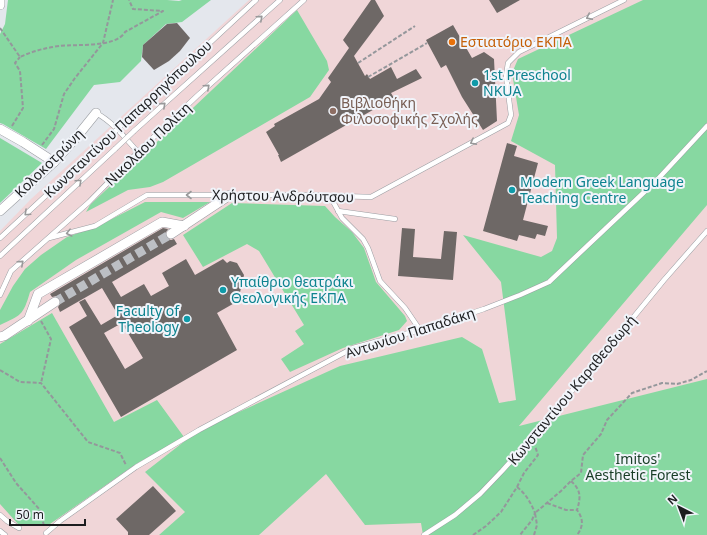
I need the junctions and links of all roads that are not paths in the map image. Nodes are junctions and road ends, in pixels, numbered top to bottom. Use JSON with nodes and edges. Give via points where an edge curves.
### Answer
{"nodes":[{"id":1,"x":0,"y":0,"type":"edge"},
{"id":2,"x":256,"y":0,"type":"edge"},
{"id":3,"x":280,"y":0,"type":"edge"},
{"id":4,"x":304,"y":0,"type":"edge"},
{"id":5,"x":624,"y":0,"type":"edge"},
{"id":6,"x":0,"y":5,"type":"edge"},
{"id":7,"x":96,"y":113,"type":"joint"},
{"id":8,"x":707,"y":126,"type":"edge"},
{"id":9,"x":4,"y":131,"type":"edge"},
{"id":10,"x":138,"y":152,"type":"junction"},
{"id":11,"x":54,"y":162,"type":"junction"},
{"id":12,"x":230,"y":195,"type":"junction"},
{"id":13,"x":330,"y":196,"type":"junction"},
{"id":14,"x":0,"y":211,"type":"edge"},
{"id":15,"x":338,"y":211,"type":"junction"},
{"id":16,"x":395,"y":219,"type":"dead end"},
{"id":17,"x":184,"y":226,"type":"junction"},
{"id":18,"x":707,"y":232,"type":"edge"},
{"id":19,"x":171,"y":234,"type":"tunnel mouth"},
{"id":20,"x":0,"y":238,"type":"edge"},
{"id":21,"x":49,"y":238,"type":"junction"},
{"id":22,"x":0,"y":256,"type":"edge"},
{"id":23,"x":0,"y":295,"type":"edge"},
{"id":24,"x":55,"y":302,"type":"tunnel mouth"},
{"id":25,"x":28,"y":321,"type":"junction"},
{"id":26,"x":420,"y":330,"type":"junction"},
{"id":27,"x":0,"y":337,"type":"edge"},
{"id":28,"x":0,"y":514,"type":"edge"},
{"id":29,"x":19,"y":528,"type":"dead end"},
{"id":30,"x":0,"y":531,"type":"edge"},
{"id":31,"x":46,"y":533,"type":"road end"},
{"id":32,"x":4,"y":535,"type":"edge"},
{"id":33,"x":424,"y":535,"type":"edge"}],
"edges":[{"from":1,"to":6,"type":"street"},
{"from":2,"to":20,"type":"lane","name":"Κωνσταντίνου Παπαρρηγόπουλου","one_way":true,"bridge":true},
{"from":22,"to":3,"type":"lane","name":"Κωνσταντίνου Παπαρρηγόπουλου","one_way":true,"bridge":true},
{"from":10,"to":4,"type":"lane","name":"Νικολάου Πολίτη","one_way":true},
{"from":5,"to":13,"type":"lane","name":"Χρήστου Ανδρόυτσου","one_way":true,"via":[[519,52],[508,63],[506,76],[511,115],[508,123],[371,197]]},
{"from":7,"to":10,"type":"lane","via":[[111,123]]},
{"from":7,"to":11,"type":"street","name":"Κολοκοτρώνη"},
{"from":8,"to":26,"type":"lane","name":"Αντωνίου Παπαδάκη","via":[[657,180],[549,282],[484,309]]},
{"from":9,"to":11,"type":"street"},
{"from":10,"to":21,"type":"lane","name":"Νικολάου Πολίτη"},
{"from":11,"to":14,"type":"street","name":"Κολοκοτρώνη"},
{"from":12,"to":13,"type":"lane","name":"Χρήστου Ανδρόυτσου"},
{"from":12,"to":17,"type":"street"},
{"from":12,"to":21,"type":"lane","name":"Χρήστου Ανδρόυτσου","one_way":true,"via":[[147,195],[95,226]]},
{"from":13,"to":15,"type":"lane"},
{"from":15,"to":16,"type":"lane"},
{"from":15,"to":26,"type":"lane","via":[[363,239],[380,281],[405,308]]},
{"from":17,"to":19,"type":"street"},
{"from":17,"to":25,"type":"street","via":[[162,222],[38,294]]},
{"from":18,"to":33,"type":"lane","name":"Κωνσταντίνου Καραθεοδωρή","via":[[529,441],[480,494],[455,515]]},
{"from":23,"to":21,"type":"lane","name":"Νικολάου Πολίτη","one_way":true,"via":[[12,271]]},
{"from":24,"to":25,"type":"street"},
{"from":25,"to":27,"type":"street"},
{"from":26,"to":31,"type":"lane","name":"Αντωνίου Παπαδάκη","via":[[353,348],[199,430],[129,472]]},
{"from":28,"to":29,"type":"lane"},
{"from":30,"to":32,"type":"lane"}]}
